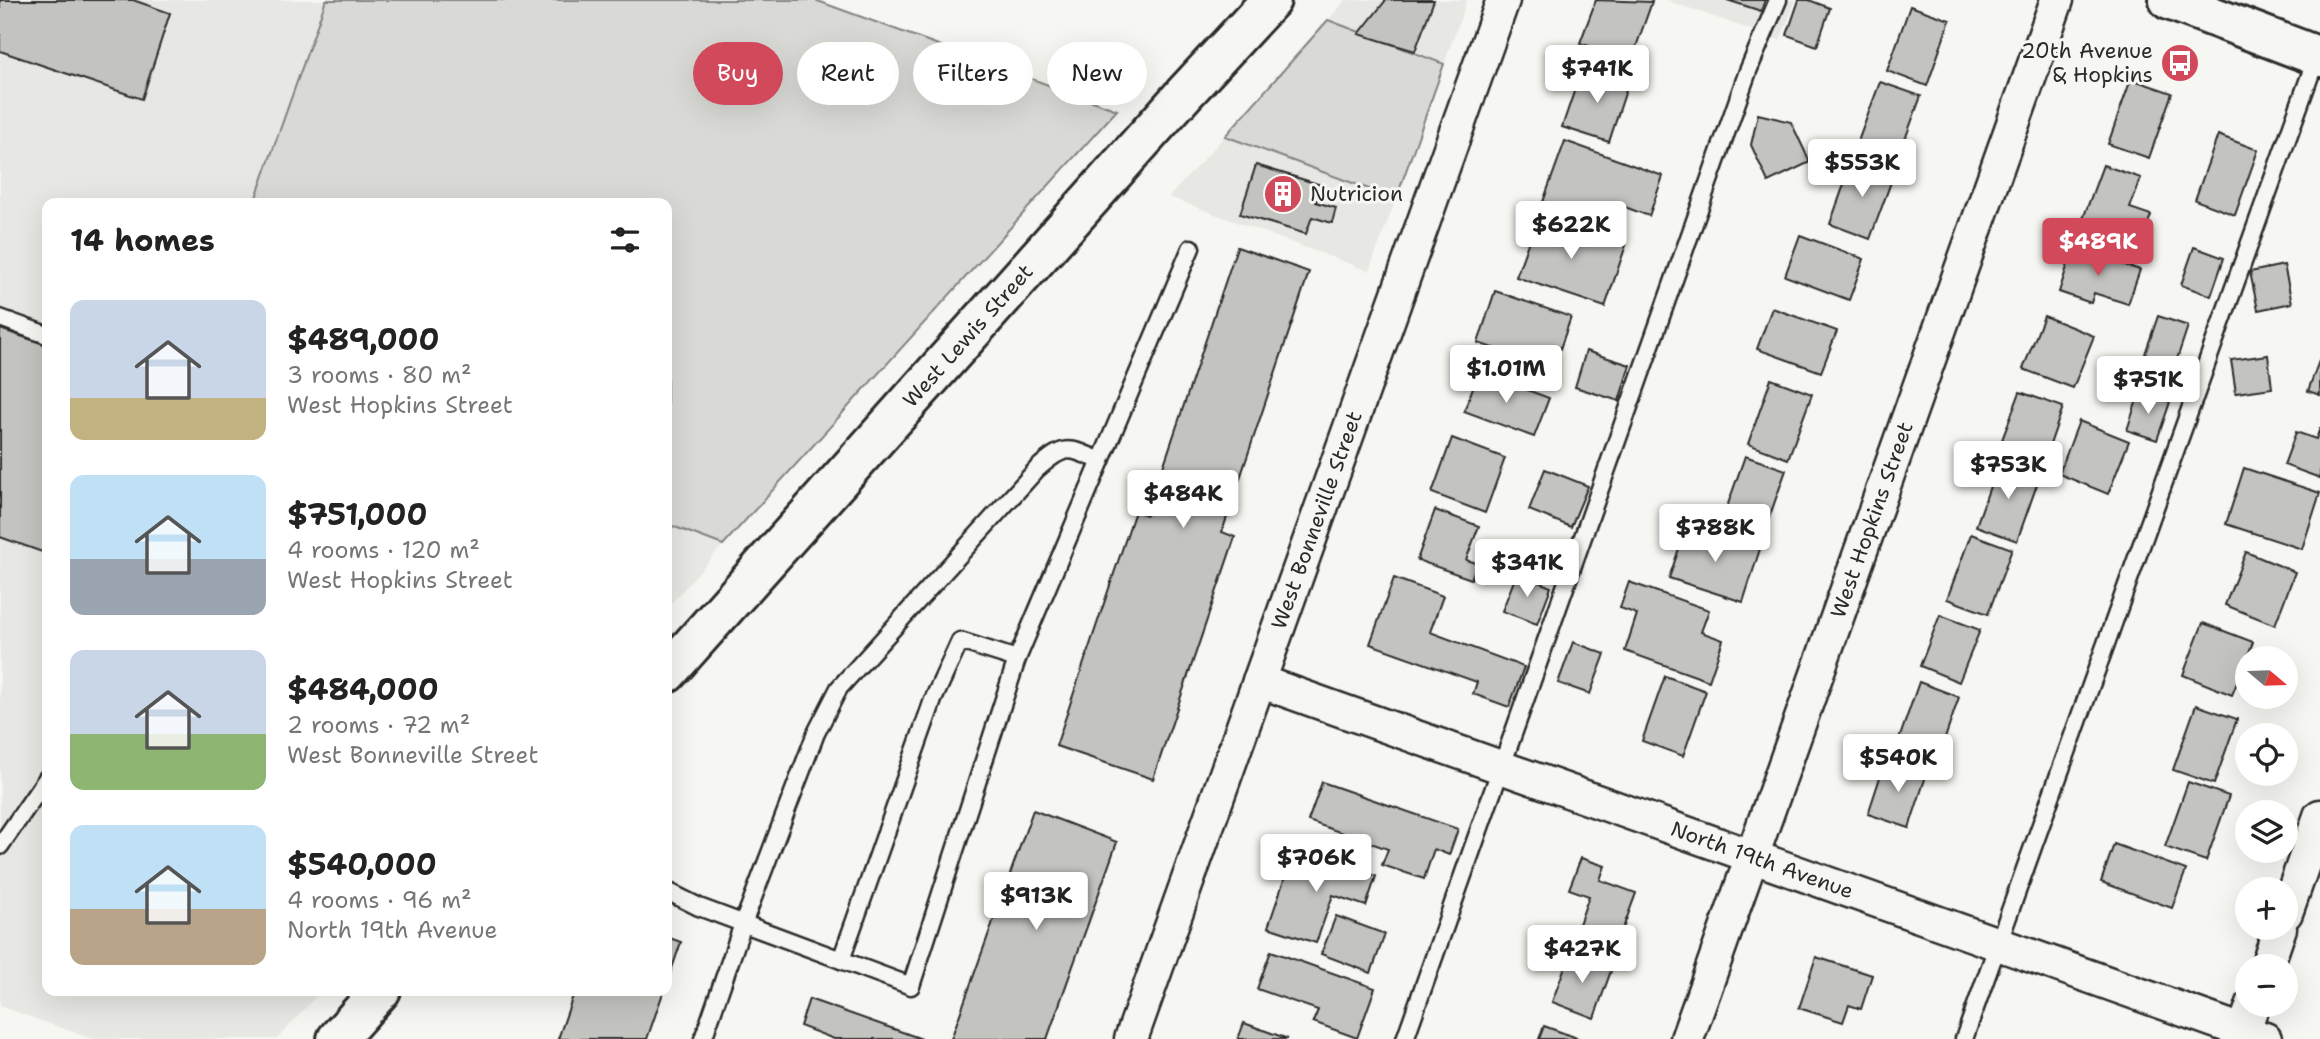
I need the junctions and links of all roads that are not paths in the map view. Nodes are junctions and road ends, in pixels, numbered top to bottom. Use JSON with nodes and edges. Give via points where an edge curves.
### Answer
{"nodes":[{"id":1,"x":1271,"y":0,"type":"edge"},
{"id":2,"x":1503,"y":0,"type":"edge"},
{"id":3,"x":1778,"y":0,"type":"edge"},
{"id":4,"x":2057,"y":0,"type":"edge"},
{"id":5,"x":2169,"y":0,"type":"edge"},
{"id":6,"x":2318,"y":56,"type":"edge"},
{"id":7,"x":1191,"y":248,"type":"dead end"},
{"id":8,"x":0,"y":318,"type":"edge"},
{"id":9,"x":42,"y":333,"type":"edge"},
{"id":10,"x":1101,"y":461,"type":"junction"},
{"id":11,"x":1017,"y":659,"type":"junction"},
{"id":12,"x":672,"y":667,"type":"edge"},
{"id":13,"x":1259,"y":681,"type":"junction"},
{"id":14,"x":1501,"y":766,"type":"junction"},
{"id":15,"x":42,"y":785,"type":"edge"},
{"id":16,"x":2320,"y":816,"type":"edge"},
{"id":17,"x":0,"y":846,"type":"edge"},
{"id":18,"x":1752,"y":856,"type":"junction"},
{"id":19,"x":2298,"y":879,"type":"edge"},
{"id":20,"x":672,"y":894,"type":"edge"},
{"id":21,"x":743,"y":923,"type":"junction"},
{"id":22,"x":1999,"y":944,"type":"junction"},
{"id":23,"x":841,"y":960,"type":"junction"},
{"id":24,"x":376,"y":996,"type":"edge"},
{"id":25,"x":2251,"y":1028,"type":"edge"},
{"id":26,"x":337,"y":1039,"type":"edge"},
{"id":27,"x":704,"y":1039,"type":"edge"},
{"id":28,"x":1131,"y":1039,"type":"edge"},
{"id":29,"x":1405,"y":1039,"type":"edge"},
{"id":30,"x":1687,"y":1039,"type":"edge"},
{"id":31,"x":1964,"y":1039,"type":"edge"}],
"edges":[{"from":1,"to":12,"type":"main road","name":"West Lewis Street"},
{"from":2,"to":13,"type":"street","name":"West Bonneville Street"},
{"from":3,"to":14,"type":"lane","via":[[1748,71]]},
{"from":4,"to":18,"type":"street","name":"West Hopkins Street"},
{"from":5,"to":6,"type":"main road"},
{"from":6,"to":22,"type":"lane"},
{"from":7,"to":10,"type":"lane"},
{"from":8,"to":9,"type":"lane"},
{"from":10,"to":11,"type":"lane"},
{"from":10,"to":21,"type":"lane","via":[[1074,449],[1056,452],[839,688],[816,733]]},
{"from":11,"to":23,"type":"lane","via":[[960,641],[933,700]]},
{"from":11,"to":23,"type":"lane","via":[[911,986]]},
{"from":13,"to":14,"type":"street","name":"North 19th Avenue"},
{"from":13,"to":28,"type":"street","name":"West Bonneville Street"},
{"from":14,"to":18,"type":"street","name":"North 19th Avenue"},
{"from":14,"to":29,"type":"lane"},
{"from":15,"to":17,"type":"lane"},
{"from":16,"to":19,"type":"street"},
{"from":18,"to":22,"type":"street","name":"North 19th Avenue"},
{"from":18,"to":30,"type":"street","name":"West Hopkins Street"},
{"from":20,"to":21,"type":"lane"},
{"from":21,"to":23,"type":"lane"},
{"from":21,"to":27,"type":"lane"},
{"from":22,"to":25,"type":"street","name":"North 19th Avenue"},
{"from":22,"to":31,"type":"lane"},
{"from":24,"to":26,"type":"main road"}]}
